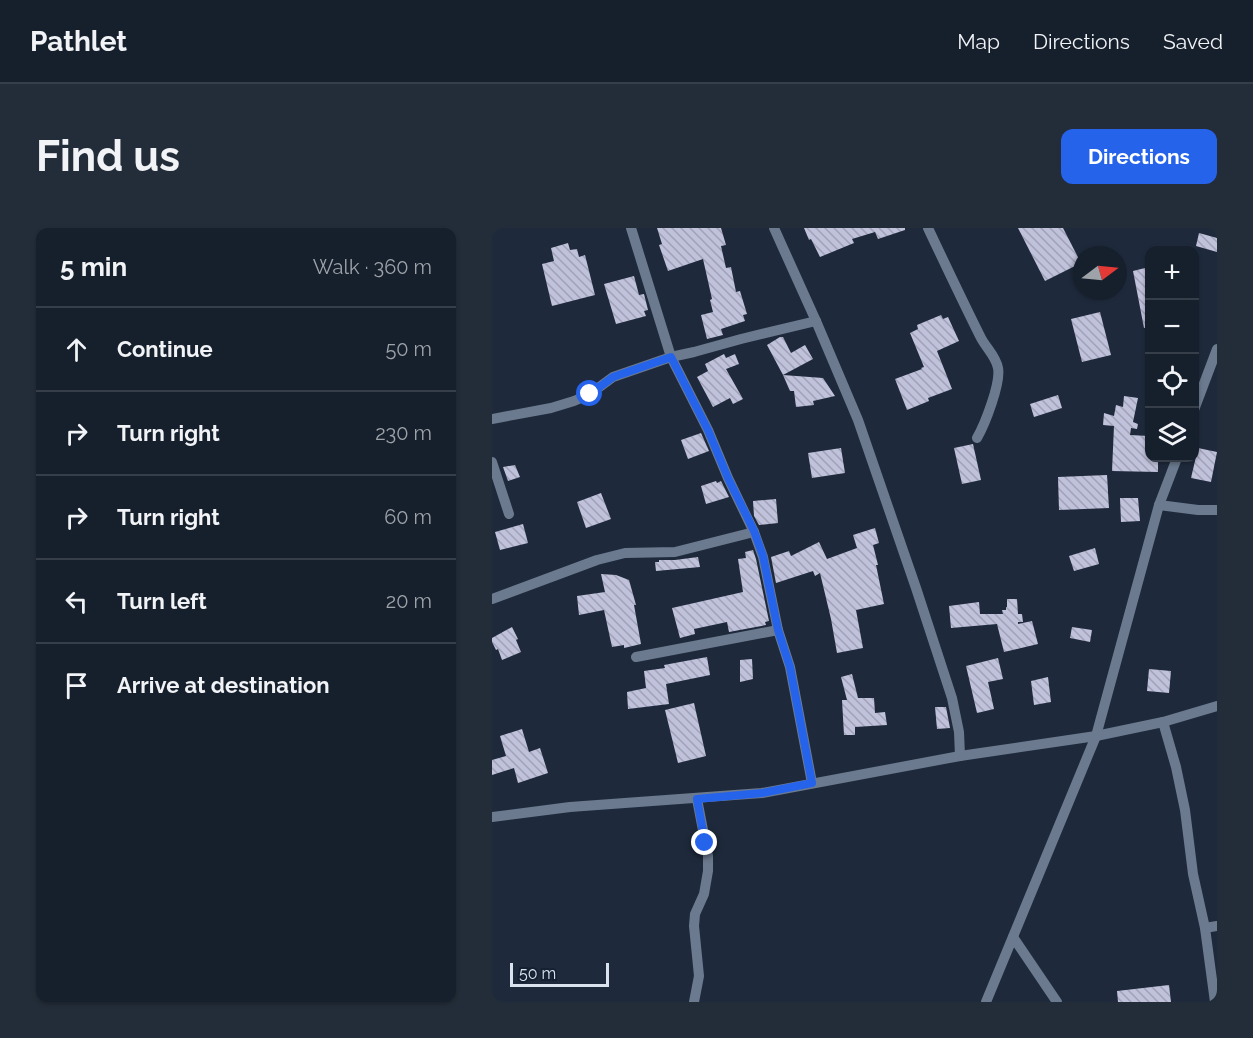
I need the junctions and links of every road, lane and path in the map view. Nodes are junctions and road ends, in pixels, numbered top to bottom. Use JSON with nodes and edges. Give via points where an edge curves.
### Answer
{"nodes":[{"id":1,"x":631,"y":228,"type":"edge"},
{"id":2,"x":774,"y":228,"type":"edge"},
{"id":3,"x":928,"y":228,"type":"edge"},
{"id":4,"x":816,"y":321,"type":"junction"},
{"id":5,"x":1217,"y":349,"type":"edge"},
{"id":6,"x":671,"y":357,"type":"junction"},
{"id":7,"x":1195,"y":408,"type":"edge"},
{"id":8,"x":492,"y":419,"type":"edge"},
{"id":9,"x":977,"y":438,"type":"dead end"},
{"id":10,"x":492,"y":462,"type":"edge"},
{"id":11,"x":1176,"y":462,"type":"edge"},
{"id":12,"x":1159,"y":506,"type":"junction"},
{"id":13,"x":1217,"y":510,"type":"edge"},
{"id":14,"x":509,"y":514,"type":"dead end"},
{"id":15,"x":754,"y":531,"type":"junction"},
{"id":16,"x":492,"y":599,"type":"edge"},
{"id":17,"x":778,"y":630,"type":"junction"},
{"id":18,"x":636,"y":657,"type":"dead end"},
{"id":19,"x":1217,"y":706,"type":"edge"},
{"id":20,"x":1163,"y":722,"type":"junction"},
{"id":21,"x":1096,"y":736,"type":"junction"},
{"id":22,"x":960,"y":756,"type":"junction"},
{"id":23,"x":812,"y":783,"type":"junction"},
{"id":24,"x":697,"y":799,"type":"junction"},
{"id":25,"x":492,"y":817,"type":"edge"},
{"id":26,"x":1217,"y":926,"type":"edge"},
{"id":27,"x":1205,"y":928,"type":"junction"},
{"id":28,"x":1013,"y":937,"type":"junction"},
{"id":29,"x":694,"y":1002,"type":"edge"},
{"id":30,"x":986,"y":1002,"type":"edge"},
{"id":31,"x":1057,"y":1002,"type":"edge"},
{"id":32,"x":1215,"y":1002,"type":"edge"}],
"edges":[{"from":1,"to":6,"type":"street"},
{"from":2,"to":4,"type":"street"},
{"from":3,"to":9,"type":"street","via":[[999,369],[993,400]]},
{"from":4,"to":6,"type":"street"},
{"from":4,"to":22,"type":"street","via":[[853,404],[916,588],[952,699]]},
{"from":5,"to":7,"type":"street"},
{"from":6,"to":8,"type":"street","via":[[613,377],[574,401]]},
{"from":6,"to":15,"type":"street"},
{"from":10,"to":14,"type":"street"},
{"from":11,"to":12,"type":"street"},
{"from":12,"to":13,"type":"street"},
{"from":12,"to":21,"type":"street"},
{"from":15,"to":16,"type":"street","via":[[675,552],[626,553],[597,560]]},
{"from":15,"to":17,"type":"street"},
{"from":17,"to":18,"type":"street"},
{"from":17,"to":23,"type":"street","via":[[790,667]]},
{"from":19,"to":20,"type":"street"},
{"from":20,"to":21,"type":"street"},
{"from":20,"to":27,"type":"street","via":[[1185,810],[1192,874]]},
{"from":21,"to":22,"type":"street"},
{"from":21,"to":28,"type":"street"},
{"from":22,"to":23,"type":"street"},
{"from":23,"to":24,"type":"street","via":[[762,793]]},
{"from":24,"to":25,"type":"street","via":[[570,807]]},
{"from":24,"to":29,"type":"street","via":[[708,871],[695,914],[699,970]]},
{"from":26,"to":27,"type":"street"},
{"from":27,"to":32,"type":"street"},
{"from":28,"to":30,"type":"street"},
{"from":28,"to":31,"type":"street"}]}
